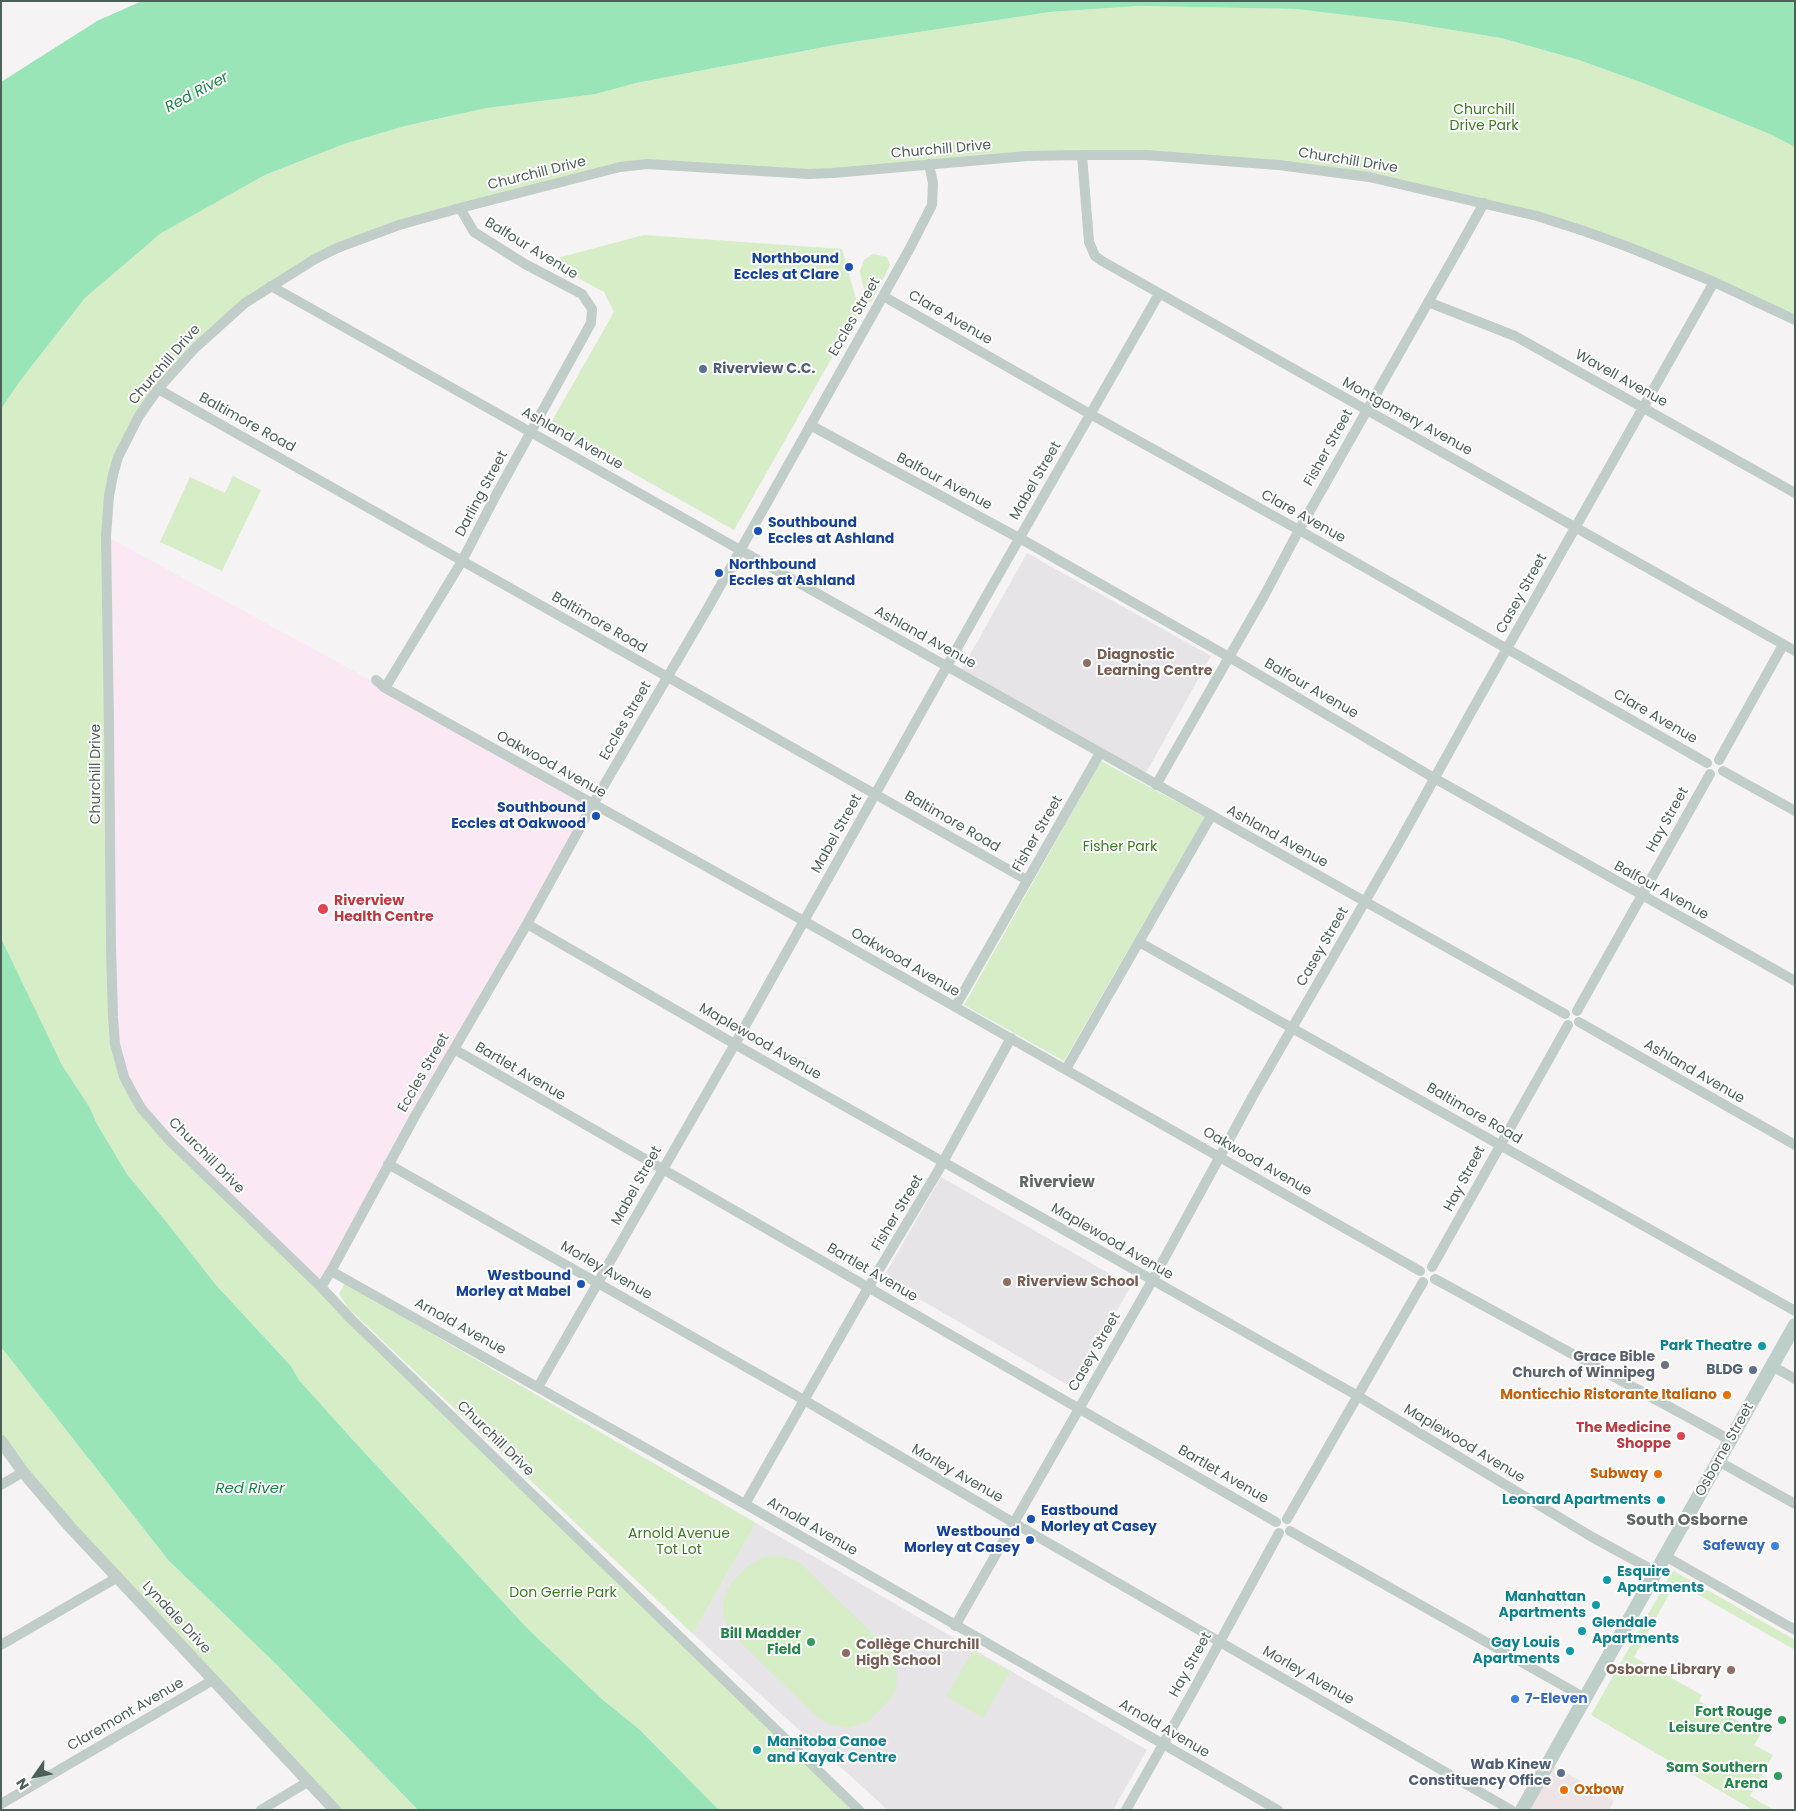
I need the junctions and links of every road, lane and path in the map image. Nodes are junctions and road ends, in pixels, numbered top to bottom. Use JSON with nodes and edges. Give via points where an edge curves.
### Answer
{"nodes":[{"id":1,"x":1082,"y":154,"type":"junction"},
{"id":2,"x":929,"y":164,"type":"junction"},
{"id":3,"x":1484,"y":203,"type":"junction"},
{"id":4,"x":460,"y":208,"type":"junction"},
{"id":5,"x":1714,"y":282,"type":"junction"},
{"id":6,"x":271,"y":286,"type":"junction"},
{"id":7,"x":1159,"y":294,"type":"junction"},
{"id":8,"x":883,"y":296,"type":"junction"},
{"id":9,"x":1428,"y":302,"type":"junction"},
{"id":10,"x":592,"y":308,"type":"joint"},
{"id":11,"x":1795,"y":320,"type":"edge"},
{"id":12,"x":158,"y":389,"type":"junction"},
{"id":13,"x":1643,"y":407,"type":"junction"},
{"id":14,"x":1366,"y":410,"type":"junction"},
{"id":15,"x":1090,"y":414,"type":"junction"},
{"id":16,"x":810,"y":425,"type":"junction"},
{"id":17,"x":532,"y":432,"type":"junction"},
{"id":18,"x":1795,"y":493,"type":"edge"},
{"id":19,"x":1575,"y":528,"type":"junction"},
{"id":20,"x":1298,"y":530,"type":"junction"},
{"id":21,"x":1019,"y":538,"type":"junction"},
{"id":22,"x":739,"y":549,"type":"junction"},
{"id":23,"x":462,"y":561,"type":"junction"},
{"id":24,"x":1783,"y":645,"type":"junction"},
{"id":25,"x":1507,"y":648,"type":"junction"},
{"id":26,"x":1795,"y":651,"type":"edge"},
{"id":27,"x":1229,"y":657,"type":"junction"},
{"id":28,"x":948,"y":667,"type":"junction"},
{"id":29,"x":668,"y":677,"type":"junction"},
{"id":30,"x":376,"y":680,"type":"dead end"},
{"id":31,"x":385,"y":688,"type":"junction"},
{"id":32,"x":1100,"y":754,"type":"junction"},
{"id":33,"x":1719,"y":760,"type":"junction"},
{"id":34,"x":1707,"y":763,"type":"junction"},
{"id":35,"x":1722,"y":771,"type":"junction"},
{"id":36,"x":1710,"y":774,"type":"junction"},
{"id":37,"x":1434,"y":778,"type":"junction"},
{"id":38,"x":1156,"y":785,"type":"junction"},
{"id":39,"x":875,"y":794,"type":"junction"},
{"id":40,"x":593,"y":804,"type":"junction"},
{"id":41,"x":1795,"y":811,"type":"edge"},
{"id":42,"x":1211,"y":816,"type":"junction"},
{"id":43,"x":1027,"y":880,"type":"junction"},
{"id":44,"x":1642,"y":896,"type":"junction"},
{"id":45,"x":1364,"y":902,"type":"junction"},
{"id":46,"x":804,"y":921,"type":"junction"},
{"id":47,"x":527,"y":924,"type":"junction"},
{"id":48,"x":1139,"y":942,"type":"junction"},
{"id":49,"x":1795,"y":980,"type":"edge"},
{"id":50,"x":955,"y":1007,"type":"junction"},
{"id":51,"x":1576,"y":1011,"type":"junction"},
{"id":52,"x":1564,"y":1014,"type":"junction"},
{"id":53,"x":1579,"y":1022,"type":"junction"},
{"id":54,"x":1568,"y":1026,"type":"junction"},
{"id":55,"x":1292,"y":1027,"type":"junction"},
{"id":56,"x":1011,"y":1038,"type":"junction"},
{"id":57,"x":735,"y":1044,"type":"junction"},
{"id":58,"x":454,"y":1049,"type":"junction"},
{"id":59,"x":1066,"y":1069,"type":"junction"},
{"id":60,"x":1499,"y":1145,"type":"junction"},
{"id":61,"x":1795,"y":1145,"type":"edge"},
{"id":62,"x":1220,"y":1157,"type":"junction"},
{"id":63,"x":943,"y":1162,"type":"junction"},
{"id":64,"x":388,"y":1164,"type":"junction"},
{"id":65,"x":662,"y":1169,"type":"junction"},
{"id":66,"x":1432,"y":1267,"type":"junction"},
{"id":67,"x":331,"y":1271,"type":"junction"},
{"id":68,"x":1420,"y":1271,"type":"junction"},
{"id":69,"x":1435,"y":1279,"type":"junction"},
{"id":70,"x":1152,"y":1281,"type":"junction"},
{"id":71,"x":598,"y":1282,"type":"junction"},
{"id":72,"x":1423,"y":1282,"type":"junction"},
{"id":73,"x":320,"y":1287,"type":"junction"},
{"id":74,"x":868,"y":1288,"type":"junction"},
{"id":75,"x":1795,"y":1311,"type":"edge"},
{"id":76,"x":1795,"y":1325,"type":"edge"},
{"id":77,"x":1772,"y":1366,"type":"junction"},
{"id":78,"x":1795,"y":1379,"type":"edge"},
{"id":79,"x":538,"y":1386,"type":"junction"},
{"id":80,"x":1358,"y":1396,"type":"junction"},
{"id":81,"x":804,"y":1400,"type":"junction"},
{"id":82,"x":1079,"y":1408,"type":"junction"},
{"id":83,"x":1730,"y":1440,"type":"junction"},
{"id":84,"x":1,"y":1441,"type":"edge"},
{"id":85,"x":1718,"y":1461,"type":"junction"},
{"id":86,"x":23,"y":1472,"type":"junction"},
{"id":87,"x":1,"y":1485,"type":"edge"},
{"id":88,"x":745,"y":1504,"type":"junction"},
{"id":89,"x":1795,"y":1504,"type":"edge"},
{"id":90,"x":1287,"y":1519,"type":"junction"},
{"id":91,"x":1276,"y":1522,"type":"junction"},
{"id":92,"x":1014,"y":1523,"type":"junction"},
{"id":93,"x":1290,"y":1531,"type":"junction"},
{"id":94,"x":1279,"y":1533,"type":"junction"},
{"id":95,"x":1664,"y":1556,"type":"junction"},
{"id":96,"x":1656,"y":1572,"type":"junction"},
{"id":97,"x":118,"y":1577,"type":"junction"},
{"id":98,"x":955,"y":1626,"type":"junction"},
{"id":99,"x":1795,"y":1630,"type":"edge"},
{"id":100,"x":1220,"y":1641,"type":"junction"},
{"id":101,"x":1,"y":1645,"type":"edge"},
{"id":102,"x":213,"y":1680,"type":"junction"},
{"id":103,"x":1585,"y":1698,"type":"junction"},
{"id":104,"x":1164,"y":1744,"type":"junction"},
{"id":105,"x":310,"y":1781,"type":"junction"},
{"id":106,"x":1,"y":1804,"type":"edge"},
{"id":107,"x":260,"y":1810,"type":"edge"},
{"id":108,"x":335,"y":1810,"type":"edge"},
{"id":109,"x":859,"y":1810,"type":"edge"},
{"id":110,"x":1126,"y":1810,"type":"edge"},
{"id":111,"x":1278,"y":1810,"type":"edge"},
{"id":112,"x":1511,"y":1810,"type":"edge"},
{"id":113,"x":1522,"y":1810,"type":"edge"}],
"edges":[{"from":1,"to":2,"type":"street","name":"Churchill Drive"},
{"from":1,"to":3,"type":"street","name":"Churchill Drive","via":[[1188,157],[1279,165],[1369,177]]},
{"from":1,"to":7,"type":"street","name":"Montgomery Avenue","via":[[1091,248],[1095,256]]},
{"from":2,"to":4,"type":"street","name":"Churchill Drive","via":[[817,174],[647,164],[620,167]]},
{"from":2,"to":8,"type":"street","name":"Eccles Street","via":[[934,183],[932,205]]},
{"from":3,"to":5,"type":"street","name":"Churchill Drive","via":[[1584,231]]},
{"from":3,"to":9,"type":"street","name":"Fisher Street"},
{"from":4,"to":6,"type":"street","name":"Churchill Drive","via":[[360,238],[315,259]]},
{"from":4,"to":10,"type":"street","name":"Balfour Avenue","via":[[474,232],[582,294]]},
{"from":5,"to":11,"type":"street","name":"Churchill Drive"},
{"from":5,"to":13,"type":"street","name":"Casey Street"},
{"from":6,"to":12,"type":"street","name":"Churchill Drive","via":[[216,327]]},
{"from":6,"to":17,"type":"street","name":"Ashland Avenue"},
{"from":7,"to":14,"type":"street","name":"Montgomery Avenue"},
{"from":7,"to":15,"type":"street","name":"Mabel Street"},
{"from":8,"to":15,"type":"street","name":"Clare Avenue"},
{"from":8,"to":16,"type":"street","name":"Eccles Street"},
{"from":9,"to":13,"type":"street","name":"Wavell Avenue","via":[[1515,336]]},
{"from":9,"to":14,"type":"street","name":"Fisher Street"},
{"from":10,"to":17,"type":"street","name":"Darling Street","via":[[592,323]]},
{"from":12,"to":23,"type":"street","name":"Baltimore Road"},
{"from":12,"to":73,"type":"street","name":"Churchill Drive","via":[[138,416],[118,457],[108,496],[110,947],[115,1044],[124,1077],[141,1108],[170,1141]]},
{"from":13,"to":18,"type":"street","name":"Wavell Avenue"},
{"from":13,"to":19,"type":"street","name":"Casey Street"},
{"from":14,"to":19,"type":"street","name":"Montgomery Avenue"},
{"from":14,"to":20,"type":"street","name":"Fisher Street"},
{"from":15,"to":20,"type":"street","name":"Clare Avenue"},
{"from":15,"to":21,"type":"street","name":"Mabel Street"},
{"from":16,"to":21,"type":"street","name":"Balfour Avenue"},
{"from":16,"to":22,"type":"street","name":"Eccles Street"},
{"from":17,"to":22,"type":"street","name":"Ashland Avenue"},
{"from":17,"to":23,"type":"street","name":"Darling Street"},
{"from":19,"to":24,"type":"street","name":"Montgomery Avenue"},
{"from":19,"to":25,"type":"street","name":"Casey Street"},
{"from":20,"to":25,"type":"street","name":"Clare Avenue"},
{"from":20,"to":27,"type":"street","name":"Fisher Street"},
{"from":21,"to":27,"type":"street","name":"Balfour Avenue"},
{"from":21,"to":28,"type":"street","name":"Mabel Street"},
{"from":22,"to":28,"type":"street","name":"Ashland Avenue"},
{"from":22,"to":29,"type":"street","name":"Eccles Street"},
{"from":23,"to":29,"type":"street","name":"Baltimore Road"},
{"from":23,"to":31,"type":"street","name":"Darling Street"},
{"from":24,"to":26,"type":"street","name":"Montgomery Avenue"},
{"from":24,"to":33,"type":"street"},
{"from":25,"to":34,"type":"street","name":"Clare Avenue"},
{"from":25,"to":37,"type":"street","name":"Casey Street"},
{"from":27,"to":37,"type":"street","name":"Balfour Avenue"},
{"from":27,"to":38,"type":"street","name":"Fisher Street"},
{"from":28,"to":32,"type":"street","name":"Ashland Avenue"},
{"from":28,"to":39,"type":"street","name":"Mabel Street"},
{"from":29,"to":39,"type":"street","name":"Baltimore Road"},
{"from":29,"to":40,"type":"street","name":"Eccles Street"},
{"from":30,"to":31,"type":"street","name":"Oakwood Avenue"},
{"from":31,"to":40,"type":"street","name":"Oakwood Avenue"},
{"from":32,"to":38,"type":"street","name":"Ashland Avenue"},
{"from":32,"to":43,"type":"street","name":"Fisher Street"},
{"from":33,"to":34,"type":"street","via":[[1712,759]]},
{"from":33,"to":35,"type":"street","via":[[1723,765]]},
{"from":34,"to":36,"type":"street","via":[[1706,769]]},
{"from":35,"to":36,"type":"street"},
{"from":35,"to":41,"type":"street"},
{"from":36,"to":44,"type":"street","name":"Hay Street"},
{"from":37,"to":44,"type":"street","name":"Balfour Avenue"},
{"from":37,"to":45,"type":"street","name":"Casey Street"},
{"from":38,"to":42,"type":"street","name":"Ashland Avenue"},
{"from":39,"to":43,"type":"street","name":"Baltimore Road"},
{"from":39,"to":46,"type":"street","name":"Mabel Street"},
{"from":40,"to":46,"type":"street","name":"Oakwood Avenue"},
{"from":40,"to":47,"type":"street","name":"Eccles Street"},
{"from":42,"to":45,"type":"street","name":"Ashland Avenue"},
{"from":42,"to":48,"type":"street"},
{"from":43,"to":50,"type":"street","name":"Fisher Street"},
{"from":44,"to":49,"type":"street","name":"Balfour Avenue"},
{"from":44,"to":51,"type":"street","name":"Hay Street"},
{"from":45,"to":52,"type":"street","name":"Ashland Avenue"},
{"from":45,"to":55,"type":"street","name":"Casey Street"},
{"from":46,"to":50,"type":"street","name":"Oakwood Avenue"},
{"from":46,"to":57,"type":"street","name":"Mabel Street"},
{"from":47,"to":57,"type":"street","name":"Maplewood Avenue"},
{"from":47,"to":58,"type":"street","name":"Eccles Street"},
{"from":48,"to":55,"type":"street","name":"Baltimore Road"},
{"from":48,"to":59,"type":"street"},
{"from":50,"to":56,"type":"street","name":"Oakwood Avenue"},
{"from":51,"to":52,"type":"street"},
{"from":51,"to":53,"type":"street","via":[[1580,1016]]},
{"from":52,"to":54,"type":"street"},
{"from":53,"to":54,"type":"street"},
{"from":53,"to":61,"type":"street","name":"Ashland Avenue"},
{"from":54,"to":60,"type":"street","name":"Hay Street"},
{"from":55,"to":60,"type":"street","name":"Baltimore Road"},
{"from":55,"to":62,"type":"street","name":"Casey Street"},
{"from":56,"to":59,"type":"street","name":"Oakwood Avenue"},
{"from":56,"to":63,"type":"street","name":"Fisher Street"},
{"from":57,"to":63,"type":"street","name":"Maplewood Avenue"},
{"from":57,"to":65,"type":"street","name":"Mabel Street"},
{"from":58,"to":64,"type":"street","name":"Eccles Street"},
{"from":58,"to":65,"type":"street","name":"Bartlet Avenue"},
{"from":59,"to":62,"type":"street","name":"Oakwood Avenue"},
{"from":60,"to":66,"type":"street","name":"Hay Street"},
{"from":60,"to":75,"type":"street","name":"Baltimore Road"},
{"from":62,"to":68,"type":"street","name":"Oakwood Avenue"},
{"from":62,"to":70,"type":"street","name":"Casey Street"},
{"from":63,"to":70,"type":"street","name":"Maplewood Avenue"},
{"from":63,"to":74,"type":"street","name":"Fisher Street"},
{"from":64,"to":67,"type":"street","name":"Eccles Street"},
{"from":64,"to":71,"type":"street","name":"Morley Avenue"},
{"from":65,"to":71,"type":"street","name":"Mabel Street"},
{"from":65,"to":74,"type":"street","name":"Bartlet Avenue"},
{"from":66,"to":68,"type":"street"},
{"from":66,"to":69,"type":"street"},
{"from":67,"to":73,"type":"street","name":"Eccles Street"},
{"from":67,"to":79,"type":"street","name":"Arnold Avenue"},
{"from":68,"to":72,"type":"street"},
{"from":69,"to":72,"type":"street"},
{"from":69,"to":83,"type":"street"},
{"from":70,"to":80,"type":"street","name":"Maplewood Avenue"},
{"from":70,"to":82,"type":"street","name":"Casey Street"},
{"from":71,"to":79,"type":"street","name":"Mabel Street"},
{"from":71,"to":81,"type":"street","name":"Morley Avenue"},
{"from":72,"to":80,"type":"street"},
{"from":73,"to":109,"type":"street","name":"Churchill Drive"},
{"from":74,"to":81,"type":"street","name":"Fisher Street"},
{"from":74,"to":82,"type":"street","name":"Bartlet Avenue"},
{"from":76,"to":77,"type":"main road","name":"Osborne Street"},
{"from":77,"to":78,"type":"street"},
{"from":77,"to":83,"type":"main road","name":"Osborne Street"},
{"from":79,"to":88,"type":"street","name":"Arnold Avenue"},
{"from":80,"to":90,"type":"street"},
{"from":80,"to":96,"type":"street","name":"Maplewood Avenue"},
{"from":81,"to":88,"type":"street","name":"Fisher Street"},
{"from":81,"to":92,"type":"street","name":"Morley Avenue"},
{"from":82,"to":91,"type":"street","name":"Bartlet Avenue"},
{"from":82,"to":92,"type":"street","name":"Casey Street"},
{"from":83,"to":85,"type":"main road","name":"Osborne Street"},
{"from":84,"to":86,"type":"street","name":"Lyndale Drive"},
{"from":85,"to":89,"type":"street"},
{"from":85,"to":95,"type":"main road","name":"Osborne Street"},
{"from":86,"to":87,"type":"street"},
{"from":86,"to":97,"type":"street","name":"Lyndale Drive"},
{"from":88,"to":98,"type":"street","name":"Arnold Avenue"},
{"from":90,"to":91,"type":"street","via":[[1281,1518]]},
{"from":90,"to":93,"type":"street","via":[[1291,1524]]},
{"from":91,"to":94,"type":"street"},
{"from":92,"to":98,"type":"street","name":"Casey Street"},
{"from":92,"to":100,"type":"street","name":"Morley Avenue"},
{"from":93,"to":94,"type":"street"},
{"from":93,"to":103,"type":"street"},
{"from":94,"to":100,"type":"street","name":"Hay Street"},
{"from":95,"to":96,"type":"main road","name":"Osborne Street"},
{"from":95,"to":99,"type":"street"},
{"from":96,"to":103,"type":"main road","name":"Osborne Street"},
{"from":97,"to":101,"type":"street"},
{"from":97,"to":102,"type":"street","name":"Lyndale Drive"},
{"from":98,"to":104,"type":"street","name":"Arnold Avenue"},
{"from":100,"to":104,"type":"street","name":"Hay Street"},
{"from":100,"to":112,"type":"street","name":"Morley Avenue"},
{"from":102,"to":105,"type":"street","name":"Lyndale Drive"},
{"from":102,"to":106,"type":"street","name":"Claremont Avenue"},
{"from":103,"to":113,"type":"main road","name":"Osborne Street"},
{"from":104,"to":110,"type":"street","name":"Hay Street"},
{"from":104,"to":111,"type":"street","name":"Arnold Avenue"},
{"from":105,"to":107,"type":"street"},
{"from":105,"to":108,"type":"street","name":"Lyndale Drive"}]}
